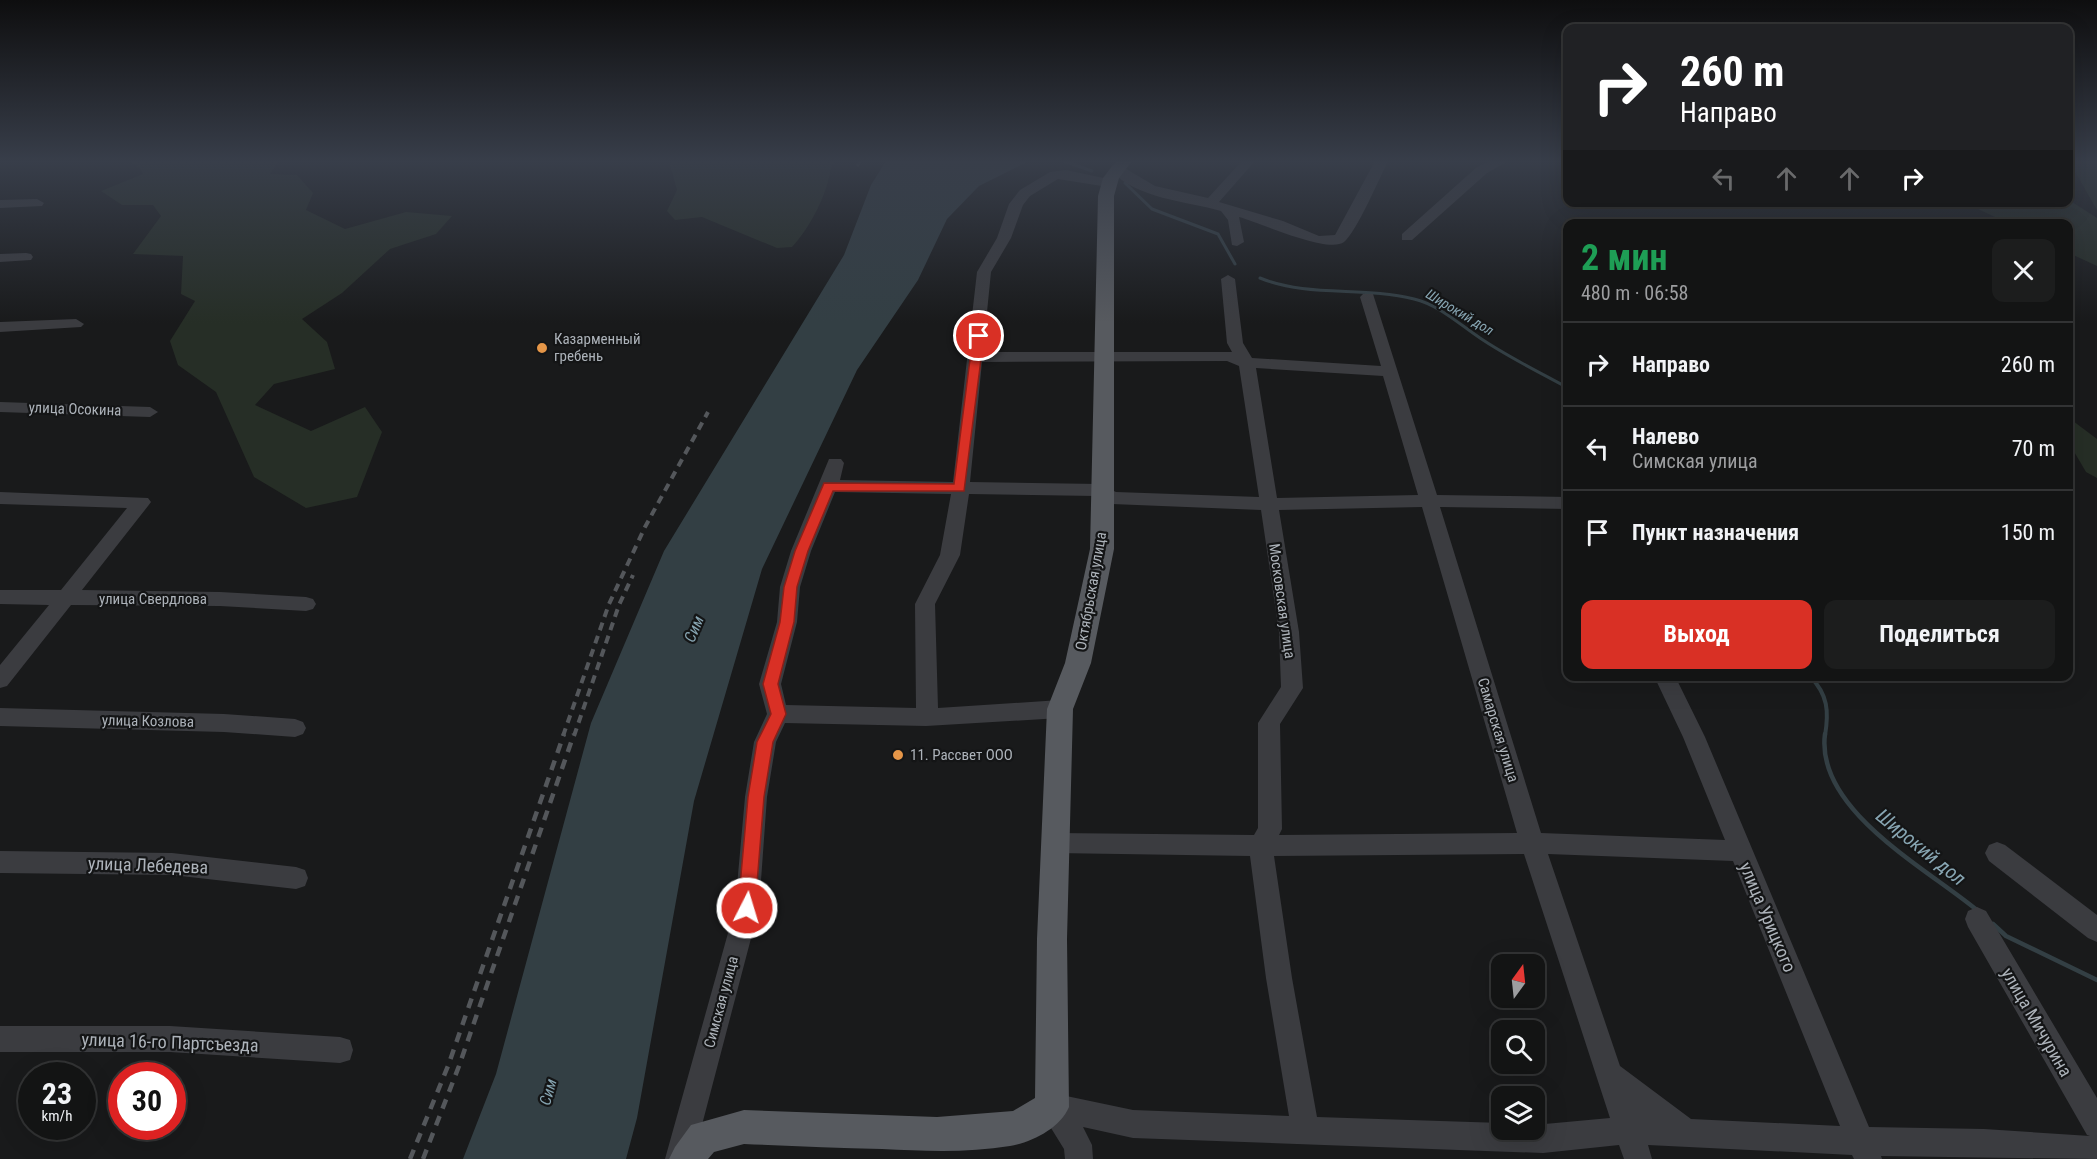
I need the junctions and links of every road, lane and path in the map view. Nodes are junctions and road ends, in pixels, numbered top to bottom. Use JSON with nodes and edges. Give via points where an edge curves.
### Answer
{"nodes":[{"id":1,"x":1012,"y":215,"type":"edge"},
{"id":2,"x":1114,"y":215,"type":"edge"},
{"id":3,"x":1231,"y":215,"type":"edge"},
{"id":4,"x":1246,"y":215,"type":"edge"},
{"id":5,"x":1353,"y":215,"type":"edge"},
{"id":6,"x":1432,"y":215,"type":"edge"},
{"id":7,"x":1407,"y":237,"type":"dead end"},
{"id":8,"x":1237,"y":242,"type":"dead end"},
{"id":9,"x":26,"y":257,"type":"dead end"},
{"id":10,"x":0,"y":258,"type":"edge"},
{"id":11,"x":1228,"y":279,"type":"dead end"},
{"id":12,"x":1368,"y":297,"type":"dead end"},
{"id":13,"x":76,"y":324,"type":"dead end"},
{"id":14,"x":0,"y":327,"type":"edge"},
{"id":15,"x":977,"y":357,"type":"junction"},
{"id":16,"x":1104,"y":357,"type":"junction"},
{"id":17,"x":1246,"y":363,"type":"junction"},
{"id":18,"x":1389,"y":371,"type":"junction"},
{"id":19,"x":0,"y":407,"type":"edge"},
{"id":20,"x":150,"y":412,"type":"dead end"},
{"id":21,"x":835,"y":463,"type":"dead end"},
{"id":22,"x":829,"y":486,"type":"junction"},
{"id":23,"x":960,"y":488,"type":"junction"},
{"id":24,"x":1104,"y":493,"type":"junction"},
{"id":25,"x":0,"y":498,"type":"edge"},
{"id":26,"x":1430,"y":501,"type":"junction"},
{"id":27,"x":1563,"y":503,"type":"edge"},
{"id":28,"x":1267,"y":504,"type":"junction"},
{"id":29,"x":0,"y":597,"type":"edge"},
{"id":30,"x":66,"y":598,"type":"junction"},
{"id":31,"x":306,"y":604,"type":"dead end"},
{"id":32,"x":0,"y":680,"type":"edge"},
{"id":33,"x":1666,"y":681,"type":"edge"},
{"id":34,"x":1060,"y":709,"type":"junction"},
{"id":35,"x":778,"y":714,"type":"junction"},
{"id":36,"x":0,"y":717,"type":"edge"},
{"id":37,"x":926,"y":717,"type":"junction"},
{"id":38,"x":296,"y":728,"type":"dead end"},
{"id":39,"x":1055,"y":843,"type":"junction"},
{"id":40,"x":1532,"y":843,"type":"junction"},
{"id":41,"x":1261,"y":846,"type":"junction"},
{"id":42,"x":1740,"y":851,"type":"junction"},
{"id":43,"x":1997,"y":853,"type":"dead end"},
{"id":44,"x":0,"y":862,"type":"edge"},
{"id":45,"x":296,"y":879,"type":"dead end"},
{"id":46,"x":1977,"y":919,"type":"dead end"},
{"id":47,"x":2097,"y":930,"type":"edge"},
{"id":48,"x":0,"y":1039,"type":"edge"},
{"id":49,"x":340,"y":1050,"type":"dead end"},
{"id":50,"x":1610,"y":1075,"type":"junction"},
{"id":51,"x":1052,"y":1107,"type":"junction"},
{"id":52,"x":2097,"y":1125,"type":"edge"},
{"id":53,"x":1628,"y":1130,"type":"junction"},
{"id":54,"x":1306,"y":1131,"type":"junction"},
{"id":55,"x":1687,"y":1134,"type":"junction"},
{"id":56,"x":1864,"y":1150,"type":"edge"},
{"id":57,"x":2097,"y":1151,"type":"edge"},
{"id":58,"x":678,"y":1159,"type":"edge"},
{"id":59,"x":687,"y":1159,"type":"edge"},
{"id":60,"x":1079,"y":1159,"type":"edge"},
{"id":61,"x":1638,"y":1159,"type":"edge"}],
"edges":[{"from":1,"to":15,"type":"street","via":[[984,272]]},
{"from":2,"to":16,"type":"main road","name":"Октябрьская улица"},
{"from":3,"to":8,"type":"street"},
{"from":4,"to":5,"type":"street","via":[[1316,240],[1334,242],[1341,238]]},
{"from":6,"to":7,"type":"street"},
{"from":9,"to":10,"type":"street"},
{"from":11,"to":17,"type":"street","name":"Московская улица","via":[[1235,343]]},
{"from":12,"to":18,"type":"street","name":"Самарская улица"},
{"from":13,"to":14,"type":"street"},
{"from":15,"to":16,"type":"street"},
{"from":15,"to":23,"type":"street"},
{"from":16,"to":17,"type":"street","via":[[1229,356]]},
{"from":16,"to":24,"type":"main road","name":"Октябрьская улица"},
{"from":17,"to":18,"type":"street"},
{"from":17,"to":28,"type":"street","name":"Московская улица"},
{"from":18,"to":26,"type":"street","name":"Самарская улица"},
{"from":19,"to":20,"type":"street","name":"улица Осокина"},
{"from":21,"to":22,"type":"street"},
{"from":22,"to":23,"type":"street"},
{"from":22,"to":35,"type":"street","via":[[790,587],[787,622],[771,684]]},
{"from":23,"to":24,"type":"street"},
{"from":23,"to":37,"type":"street","via":[[950,555],[925,604]]},
{"from":24,"to":28,"type":"street","via":[[1112,498]]},
{"from":24,"to":34,"type":"main road","name":"Октябрьская улица","via":[[1102,549],[1090,614],[1078,663]]},
{"from":25,"to":30,"type":"street","via":[[142,502]]},
{"from":26,"to":27,"type":"street"},
{"from":26,"to":28,"type":"street"},
{"from":26,"to":40,"type":"street","name":"Самарская улица"},
{"from":28,"to":41,"type":"street","name":"Московская улица","via":[[1289,632],[1292,688],[1269,723],[1270,829]]},
{"from":29,"to":30,"type":"street","name":"улица Свердлова"},
{"from":30,"to":31,"type":"street","name":"улица Свердлова"},
{"from":30,"to":32,"type":"street"},
{"from":33,"to":42,"type":"street","name":"улица Урицкого","via":[[1694,737]]},
{"from":34,"to":37,"type":"street"},
{"from":34,"to":39,"type":"main road","name":"Октябрьская улица"},
{"from":35,"to":37,"type":"street"},
{"from":35,"to":58,"type":"street","name":"Симская улица","via":[[765,742],[756,797],[747,908]]},
{"from":36,"to":38,"type":"street","name":"улица Козлова"},
{"from":39,"to":41,"type":"street"},
{"from":39,"to":51,"type":"main road","name":"Октябрьская улица"},
{"from":40,"to":41,"type":"street"},
{"from":40,"to":42,"type":"street"},
{"from":40,"to":50,"type":"street","name":"Самарская улица"},
{"from":41,"to":54,"type":"street","name":"Московская улица"},
{"from":42,"to":56,"type":"street","name":"улица Урицкого"},
{"from":43,"to":47,"type":"street"},
{"from":44,"to":45,"type":"street","name":"улица Лебедева","via":[[172,864]]},
{"from":46,"to":52,"type":"street","name":"улица Мичурина"},
{"from":48,"to":49,"type":"street","name":"улица 16-го Партсъезда","via":[[170,1039]]},
{"from":50,"to":53,"type":"street","name":"Самарская улица"},
{"from":50,"to":55,"type":"street"},
{"from":51,"to":54,"type":"street","via":[[1133,1124]]},
{"from":51,"to":59,"type":"main road","via":[[1013,1128],[988,1131],[937,1134],[744,1127],[704,1137]]},
{"from":51,"to":60,"type":"street","via":[[1078,1145]]},
{"from":53,"to":54,"type":"street","via":[[1543,1139]]},
{"from":53,"to":55,"type":"street"},
{"from":53,"to":61,"type":"street","name":"Самарская улица"},
{"from":55,"to":56,"type":"street"},
{"from":56,"to":57,"type":"street","via":[[1984,1143]]}]}
